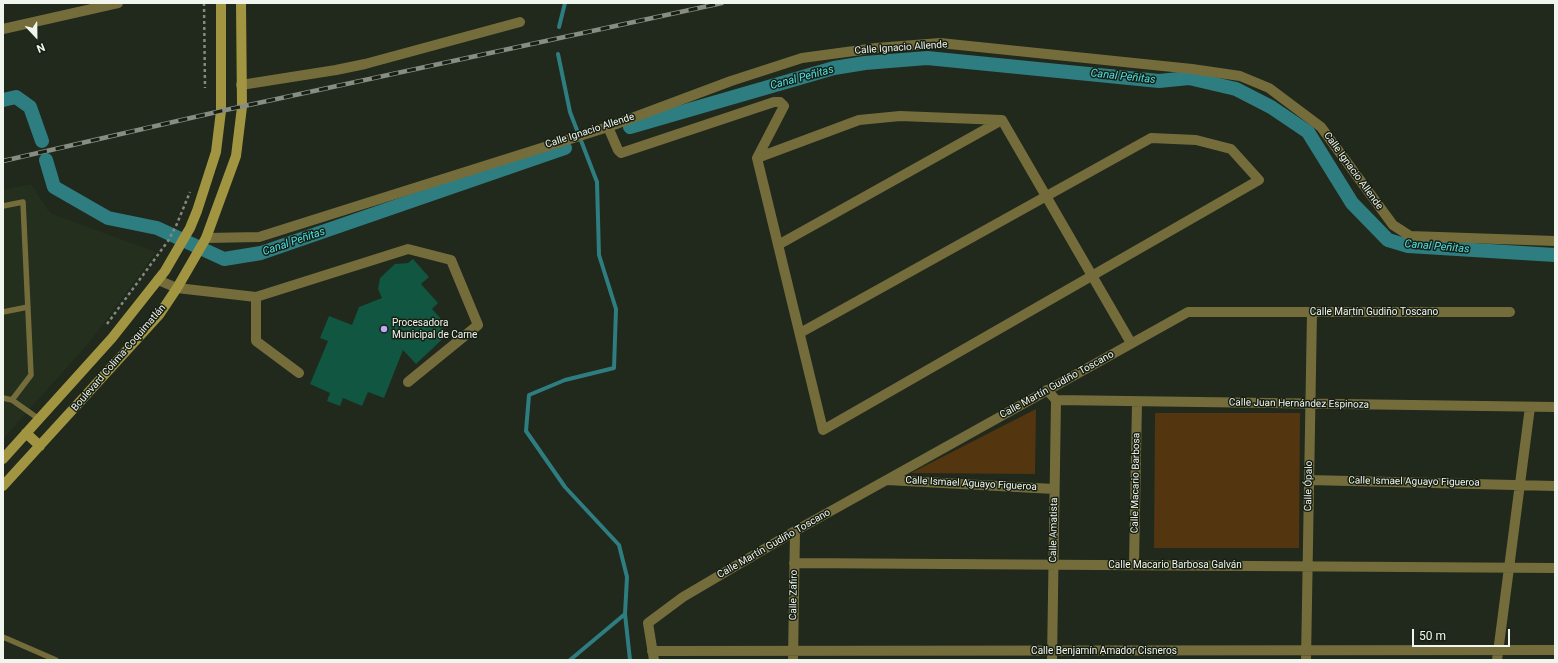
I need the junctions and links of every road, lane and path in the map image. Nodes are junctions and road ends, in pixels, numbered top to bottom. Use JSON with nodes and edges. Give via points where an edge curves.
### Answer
{"nodes":[{"id":1,"x":118,"y":3,"type":"edge"},
{"id":2,"x":204,"y":3,"type":"edge"},
{"id":3,"x":220,"y":3,"type":"edge"},
{"id":4,"x":241,"y":3,"type":"edge"},
{"id":5,"x":520,"y":22,"type":"dead end"},
{"id":6,"x":3,"y":29,"type":"edge"},
{"id":7,"x":241,"y":85,"type":"junction"},
{"id":8,"x":205,"y":88,"type":"dead end"},
{"id":9,"x":1002,"y":120,"type":"junction"},
{"id":10,"x":608,"y":127,"type":"junction"},
{"id":11,"x":757,"y":158,"type":"junction"},
{"id":12,"x":192,"y":187,"type":"dead end"},
{"id":13,"x":1046,"y":196,"type":"junction"},
{"id":14,"x":3,"y":206,"type":"edge"},
{"id":15,"x":205,"y":241,"type":"junction"},
{"id":16,"x":1555,"y":241,"type":"edge"},
{"id":17,"x":778,"y":245,"type":"junction"},
{"id":18,"x":1092,"y":276,"type":"junction"},
{"id":19,"x":158,"y":280,"type":"junction"},
{"id":20,"x":177,"y":288,"type":"junction"},
{"id":21,"x":256,"y":297,"type":"junction"},
{"id":22,"x":28,"y":307,"type":"junction"},
{"id":23,"x":3,"y":312,"type":"edge"},
{"id":24,"x":1312,"y":312,"type":"junction"},
{"id":25,"x":1510,"y":312,"type":"dead end"},
{"id":26,"x":107,"y":324,"type":"dead end"},
{"id":27,"x":800,"y":333,"type":"junction"},
{"id":28,"x":1131,"y":343,"type":"junction"},
{"id":29,"x":298,"y":373,"type":"dead end"},
{"id":30,"x":408,"y":382,"type":"dead end"},
{"id":31,"x":1047,"y":390,"type":"junction"},
{"id":32,"x":3,"y":398,"type":"edge"},
{"id":33,"x":12,"y":400,"type":"junction"},
{"id":34,"x":1056,"y":400,"type":"junction"},
{"id":35,"x":1137,"y":402,"type":"junction"},
{"id":36,"x":1310,"y":404,"type":"junction"},
{"id":37,"x":1530,"y":407,"type":"junction"},
{"id":38,"x":1555,"y":407,"type":"edge"},
{"id":39,"x":38,"y":419,"type":"junction"},
{"id":40,"x":26,"y":433,"type":"junction"},
{"id":41,"x":40,"y":446,"type":"junction"},
{"id":42,"x":3,"y":459,"type":"edge"},
{"id":43,"x":887,"y":480,"type":"junction"},
{"id":44,"x":1309,"y":480,"type":"junction"},
{"id":45,"x":1520,"y":485,"type":"junction"},
{"id":46,"x":3,"y":486,"type":"edge"},
{"id":47,"x":1555,"y":486,"type":"edge"},
{"id":48,"x":1054,"y":489,"type":"junction"},
{"id":49,"x":795,"y":531,"type":"junction"},
{"id":50,"x":794,"y":563,"type":"junction"},
{"id":51,"x":1053,"y":565,"type":"junction"},
{"id":52,"x":1134,"y":565,"type":"junction"},
{"id":53,"x":1308,"y":566,"type":"junction"},
{"id":54,"x":1509,"y":567,"type":"junction"},
{"id":55,"x":1555,"y":568,"type":"edge"},
{"id":56,"x":3,"y":637,"type":"edge"},
{"id":57,"x":1555,"y":650,"type":"edge"},
{"id":58,"x":1052,"y":655,"type":"edge"},
{"id":59,"x":1306,"y":655,"type":"edge"},
{"id":60,"x":1497,"y":655,"type":"edge"},
{"id":61,"x":653,"y":656,"type":"edge"},
{"id":62,"x":793,"y":656,"type":"edge"},
{"id":63,"x":56,"y":660,"type":"edge"}],
"edges":[{"from":1,"to":6,"type":"street"},
{"from":2,"to":8,"type":"path"},
{"from":3,"to":19,"type":"main road","name":"Boulevard Colima-Coquimatlán","via":[[222,111],[216,152],[190,228]]},
{"from":4,"to":7,"type":"main road","name":"Boulevard Colima-Coquimatlán"},
{"from":5,"to":7,"type":"street","via":[[365,64]]},
{"from":7,"to":15,"type":"main road","name":"Boulevard Colima-Coquimatlán","via":[[242,107],[236,156]]},
{"from":9,"to":11,"type":"street","via":[[900,116],[859,120]]},
{"from":9,"to":13,"type":"street"},
{"from":9,"to":17,"type":"street"},
{"from":10,"to":11,"type":"street","via":[[618,150],[624,152],[780,102],[784,106]]},
{"from":10,"to":15,"type":"street","name":"Calle Ignacio Allende","via":[[259,237]]},
{"from":10,"to":16,"type":"street","name":"Calle Ignacio Allende","via":[[731,81],[802,58],[876,48],[940,43],[1192,69],[1240,76],[1269,88],[1321,128],[1393,225],[1410,236]]},
{"from":11,"to":17,"type":"street"},
{"from":12,"to":26,"type":"path","via":[[168,241]]},
{"from":13,"to":18,"type":"street"},
{"from":13,"to":18,"type":"street","via":[[1151,138],[1196,140],[1231,149],[1259,180]]},
{"from":13,"to":27,"type":"street"},
{"from":14,"to":22,"type":"lane","via":[[23,202]]},
{"from":15,"to":20,"type":"main road","name":"Boulevard Colima-Coquimatlán"},
{"from":17,"to":27,"type":"street"},
{"from":18,"to":27,"type":"street","via":[[823,430]]},
{"from":18,"to":28,"type":"street"},
{"from":19,"to":20,"type":"street"},
{"from":19,"to":39,"type":"main road","name":"Boulevard Colima-Coquimatlán","via":[[112,338]]},
{"from":20,"to":21,"type":"street"},
{"from":20,"to":41,"type":"main road","name":"Boulevard Colima-Coquimatlán","via":[[159,315]]},
{"from":21,"to":29,"type":"street","via":[[256,341]]},
{"from":21,"to":30,"type":"street","via":[[408,249],[451,260],[478,325]]},
{"from":22,"to":23,"type":"lane"},
{"from":22,"to":33,"type":"lane","via":[[31,375]]},
{"from":24,"to":25,"type":"street","name":"Calle Martín Gudiño Toscano"},
{"from":24,"to":28,"type":"street","name":"Calle Martín Gudiño Toscano","via":[[1188,312]]},
{"from":24,"to":36,"type":"street","name":"Calle Ópalo"},
{"from":28,"to":31,"type":"street","name":"Calle Martín Gudiño Toscano"},
{"from":31,"to":34,"type":"street"},
{"from":31,"to":43,"type":"street","name":"Calle Martín Gudiño Toscano"},
{"from":32,"to":33,"type":"lane"},
{"from":33,"to":39,"type":"lane"},
{"from":34,"to":35,"type":"street","name":"Calle Juan Hernández Espinoza"},
{"from":34,"to":48,"type":"street","name":"Calle Amatista"},
{"from":35,"to":36,"type":"street","name":"Calle Juan Hernández Espinoza"},
{"from":35,"to":52,"type":"street","name":"Calle Macario Barbosa"},
{"from":36,"to":37,"type":"street","name":"Calle Juan Hernández Espinoza"},
{"from":36,"to":44,"type":"street","name":"Calle Ópalo"},
{"from":37,"to":38,"type":"street","name":"Calle Juan Hernández Espinoza"},
{"from":37,"to":45,"type":"street"},
{"from":39,"to":40,"type":"main road","name":"Boulevard Colima-Coquimatlán"},
{"from":40,"to":41,"type":"main road"},
{"from":40,"to":42,"type":"main road","name":"Boulevard Colima-Coquimatlán"},
{"from":41,"to":46,"type":"main road","name":"Boulevard Colima-Coquimatlán"},
{"from":43,"to":48,"type":"street","name":"Calle Ismael Aguayo Figueroa"},
{"from":43,"to":49,"type":"street","name":"Calle Martín Gudiño Toscano"},
{"from":44,"to":45,"type":"street","name":"Calle Ismael Aguayo Figueroa"},
{"from":44,"to":53,"type":"street","name":"Calle Ópalo"},
{"from":45,"to":47,"type":"street","name":"Calle Ismael Aguayo Figueroa"},
{"from":45,"to":54,"type":"street"},
{"from":48,"to":51,"type":"street","name":"Calle Amatista"},
{"from":49,"to":50,"type":"street","name":"Calle Zafiro"},
{"from":49,"to":61,"type":"street","name":"Calle Martín Gudiño Toscano","via":[[683,597],[648,622]]},
{"from":50,"to":51,"type":"street","name":"Calle Macario Barbosa Galván"},
{"from":50,"to":62,"type":"street","name":"Calle Zafiro"},
{"from":51,"to":52,"type":"street","name":"Calle Macario Barbosa Galván"},
{"from":51,"to":58,"type":"street","name":"Calle Amatista"},
{"from":52,"to":53,"type":"street","name":"Calle Macario Barbosa Galván"},
{"from":53,"to":54,"type":"street","name":"Calle Macario Barbosa Galván"},
{"from":53,"to":59,"type":"street","name":"Calle Ópalo"},
{"from":54,"to":55,"type":"street","name":"Calle Macario Barbosa Galván"},
{"from":54,"to":60,"type":"street"},
{"from":56,"to":63,"type":"lane"},
{"from":57,"to":60,"type":"street","name":"Calle Benjamín Amador Cisneros"},
{"from":58,"to":59,"type":"street","name":"Calle Benjamín Amador Cisneros"},
{"from":58,"to":62,"type":"street","name":"Calle Benjamín Amador Cisneros"},
{"from":59,"to":60,"type":"street","name":"Calle Benjamín Amador Cisneros"},
{"from":61,"to":62,"type":"street","name":"Calle Benjamín Amador Cisneros"}]}
